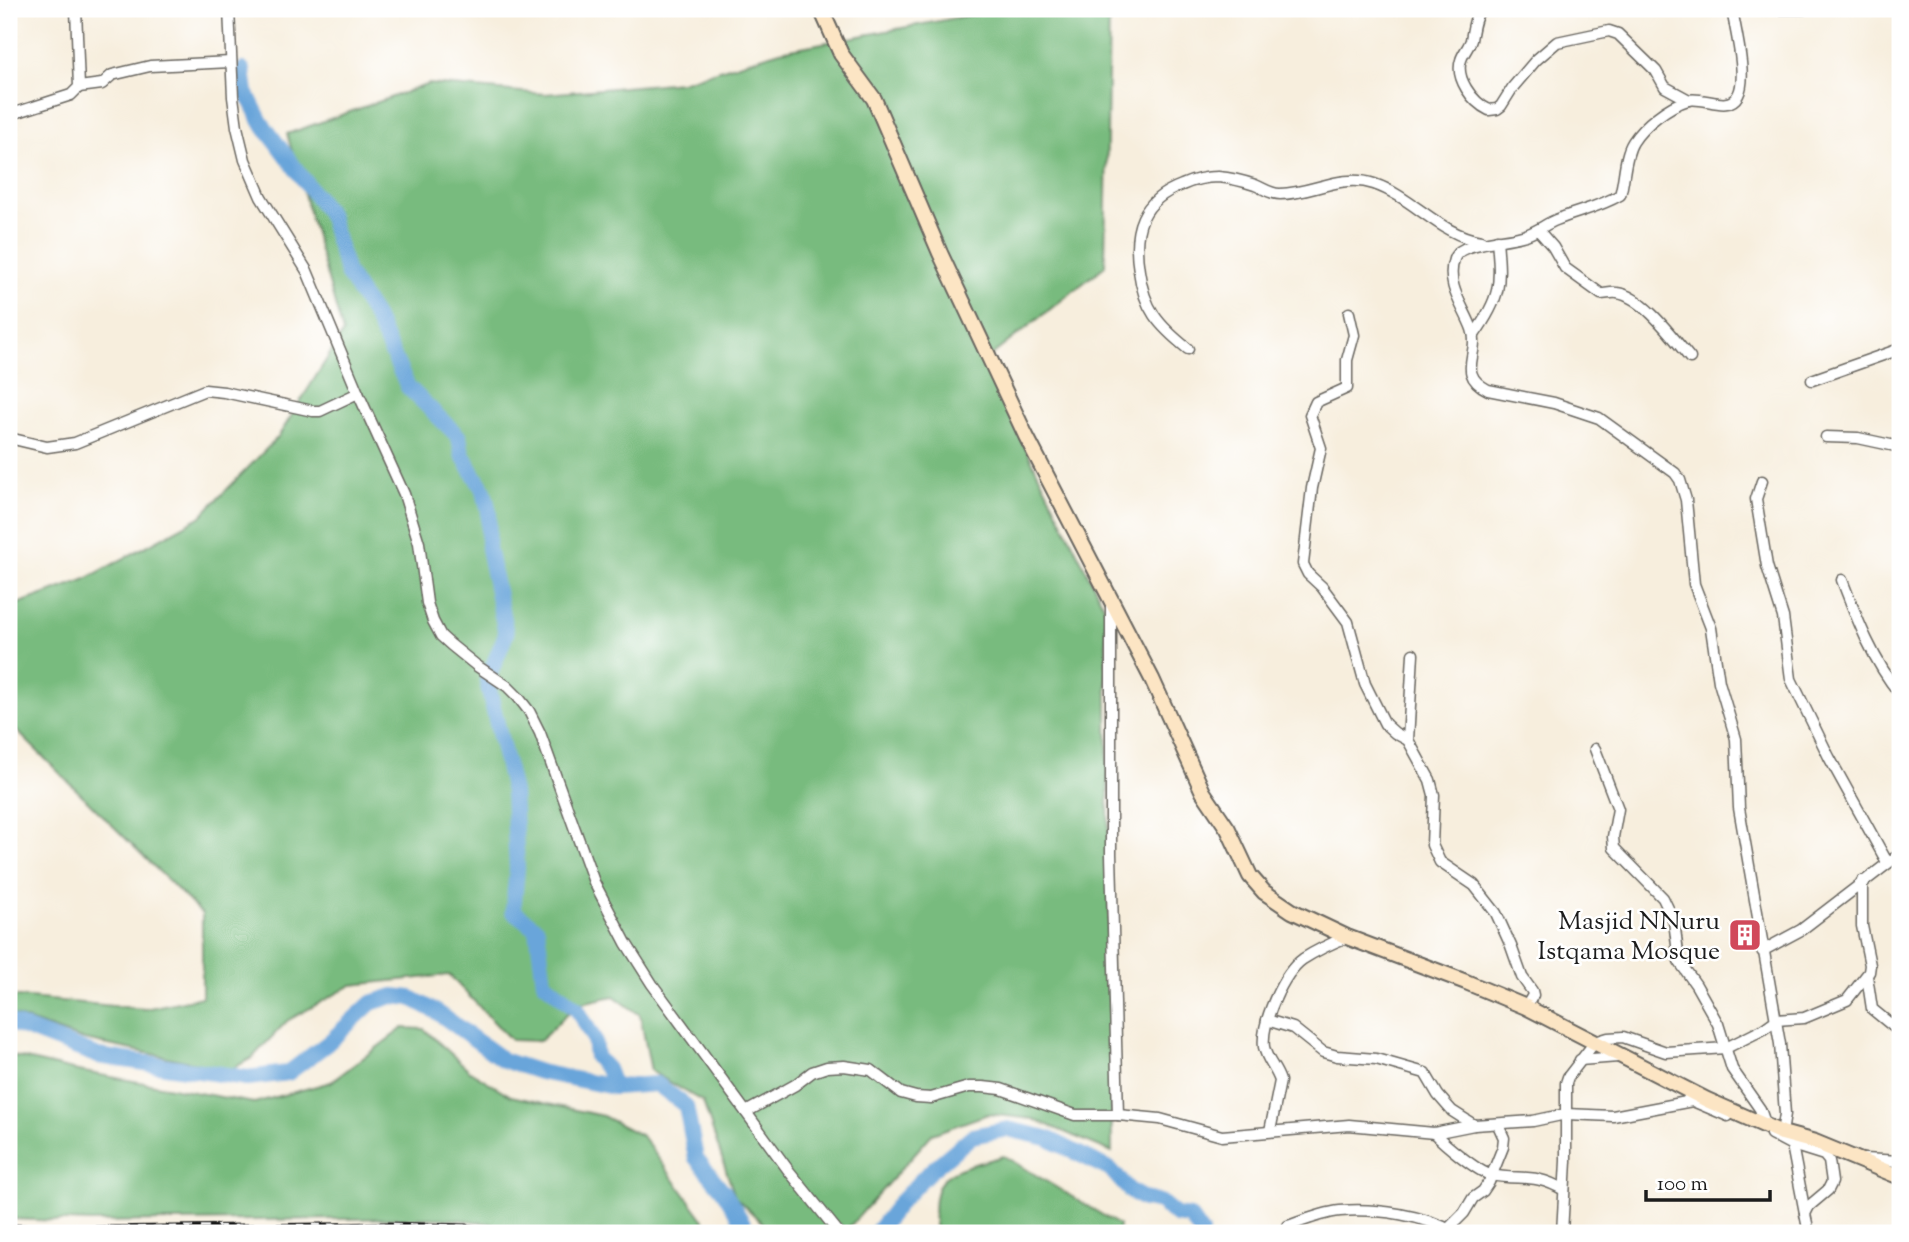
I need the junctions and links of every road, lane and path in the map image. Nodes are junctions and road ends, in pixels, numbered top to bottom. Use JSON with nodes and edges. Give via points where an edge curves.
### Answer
{"nodes":[{"id":1,"x":76,"y":9,"type":"edge"},
{"id":2,"x":229,"y":9,"type":"edge"},
{"id":3,"x":821,"y":9,"type":"edge"},
{"id":4,"x":1481,"y":9,"type":"edge"},
{"id":5,"x":1732,"y":9,"type":"edge"},
{"id":6,"x":1755,"y":9,"type":"edge"},
{"id":7,"x":1804,"y":9,"type":"edge"},
{"id":8,"x":231,"y":62,"type":"junction"},
{"id":9,"x":79,"y":87,"type":"junction"},
{"id":10,"x":1689,"y":100,"type":"junction"},
{"id":11,"x":18,"y":112,"type":"dead end"},
{"id":12,"x":1538,"y":230,"type":"junction"},
{"id":13,"x":1497,"y":240,"type":"junction"},
{"id":14,"x":1485,"y":242,"type":"junction"},
{"id":15,"x":1349,"y":313,"type":"dead end"},
{"id":16,"x":1474,"y":335,"type":"junction"},
{"id":17,"x":1188,"y":349,"type":"dead end"},
{"id":18,"x":1900,"y":349,"type":"edge"},
{"id":19,"x":1690,"y":358,"type":"dead end"},
{"id":20,"x":1812,"y":380,"type":"dead end"},
{"id":21,"x":358,"y":393,"type":"junction"},
{"id":22,"x":1826,"y":437,"type":"dead end"},
{"id":23,"x":9,"y":438,"type":"edge"},
{"id":24,"x":1900,"y":447,"type":"edge"},
{"id":25,"x":1762,"y":481,"type":"dead end"},
{"id":26,"x":1842,"y":580,"type":"dead end"},
{"id":27,"x":1110,"y":601,"type":"junction"},
{"id":28,"x":1413,"y":654,"type":"dead end"},
{"id":29,"x":1900,"y":694,"type":"edge"},
{"id":30,"x":1409,"y":740,"type":"junction"},
{"id":31,"x":1595,"y":749,"type":"dead end"},
{"id":32,"x":1900,"y":854,"type":"edge"},
{"id":33,"x":1887,"y":862,"type":"junction"},
{"id":34,"x":1862,"y":881,"type":"junction"},
{"id":35,"x":1347,"y":937,"type":"junction"},
{"id":36,"x":1762,"y":951,"type":"junction"},
{"id":37,"x":1867,"y":976,"type":"junction"},
{"id":38,"x":1526,"y":1007,"type":"junction"},
{"id":39,"x":1267,"y":1020,"type":"junction"},
{"id":40,"x":1776,"y":1020,"type":"junction"},
{"id":41,"x":1900,"y":1032,"type":"edge"},
{"id":42,"x":1595,"y":1042,"type":"junction"},
{"id":43,"x":1726,"y":1048,"type":"junction"},
{"id":44,"x":1580,"y":1060,"type":"junction"},
{"id":45,"x":1692,"y":1101,"type":"junction"},
{"id":46,"x":746,"y":1112,"type":"junction"},
{"id":47,"x":1566,"y":1114,"type":"junction"},
{"id":48,"x":1118,"y":1115,"type":"junction"},
{"id":49,"x":1474,"y":1125,"type":"junction"},
{"id":50,"x":1498,"y":1125,"type":"junction"},
{"id":51,"x":1766,"y":1126,"type":"junction"},
{"id":52,"x":1270,"y":1131,"type":"junction"},
{"id":53,"x":1434,"y":1133,"type":"junction"},
{"id":54,"x":1787,"y":1139,"type":"junction"},
{"id":55,"x":1853,"y":1158,"type":"junction"},
{"id":56,"x":1900,"y":1161,"type":"edge"},
{"id":57,"x":1492,"y":1175,"type":"junction"},
{"id":58,"x":1900,"y":1177,"type":"edge"},
{"id":59,"x":1564,"y":1190,"type":"junction"},
{"id":60,"x":1805,"y":1214,"type":"junction"},
{"id":61,"x":1288,"y":1226,"type":"dead end"},
{"id":62,"x":1452,"y":1231,"type":"edge"},
{"id":63,"x":839,"y":1233,"type":"edge"},
{"id":64,"x":1562,"y":1233,"type":"edge"},
{"id":65,"x":1809,"y":1233,"type":"edge"}],
"edges":[{"from":1,"to":9,"type":"street"},
{"from":2,"to":8,"type":"street"},
{"from":3,"to":27,"type":"street","via":[[841,54],[874,99],[1026,436]]},
{"from":4,"to":10,"type":"street","via":[[1459,74],[1483,107],[1493,110],[1502,106],[1536,60],[1557,42],[1609,32],[1618,34],[1656,71],[1665,87]]},
{"from":5,"to":10,"type":"street","via":[[1742,75],[1739,93],[1729,104]]},
{"from":6,"to":7,"type":"street"},
{"from":8,"to":9,"type":"street","via":[[150,66],[112,75],[102,84]]},
{"from":8,"to":21,"type":"street","via":[[245,160],[261,197],[303,262]]},
{"from":9,"to":11,"type":"street","via":[[71,95]]},
{"from":10,"to":12,"type":"street","via":[[1669,108],[1631,144],[1620,195]]},
{"from":12,"to":13,"type":"street"},
{"from":12,"to":19,"type":"street","via":[[1565,268],[1601,294],[1617,293],[1634,300]]},
{"from":13,"to":14,"type":"street"},
{"from":13,"to":16,"type":"street","via":[[1497,299]]},
{"from":14,"to":16,"type":"street","via":[[1462,250],[1453,260],[1454,288]]},
{"from":14,"to":17,"type":"street","via":[[1459,235],[1371,183],[1352,180],[1279,194],[1217,177],[1191,181],[1153,201],[1143,216],[1138,246],[1138,267],[1149,310]]},
{"from":15,"to":30,"type":"street","via":[[1354,335],[1347,388],[1317,402],[1310,415],[1321,448],[1303,564],[1348,622],[1365,684],[1385,724]]},
{"from":16,"to":36,"type":"street","via":[[1471,371],[1478,385],[1599,418],[1680,480],[1694,584],[1711,628],[1719,682],[1736,739],[1739,808]]},
{"from":18,"to":20,"type":"street"},
{"from":21,"to":23,"type":"street","via":[[313,411],[205,390],[75,443],[47,447]]},
{"from":21,"to":46,"type":"street","via":[[413,518],[428,603],[441,636],[518,697],[540,733],[594,882],[626,943]]},
{"from":22,"to":24,"type":"street"},
{"from":25,"to":33,"type":"street","via":[[1756,499],[1767,566],[1783,617],[1791,679]]},
{"from":26,"to":29,"type":"street","via":[[1862,629]]},
{"from":27,"to":35,"type":"street","via":[[1152,679],[1203,792],[1228,828],[1250,876],[1292,911]]},
{"from":27,"to":48,"type":"street"},
{"from":28,"to":30,"type":"street"},
{"from":30,"to":38,"type":"street","via":[[1434,795],[1434,853],[1474,885],[1496,914],[1532,991]]},
{"from":31,"to":43,"type":"street","via":[[1618,809],[1614,848],[1663,898],[1677,934],[1679,961],[1718,1024]]},
{"from":32,"to":33,"type":"street"},
{"from":33,"to":34,"type":"street"},
{"from":34,"to":36,"type":"street","via":[[1801,930]]},
{"from":34,"to":37,"type":"street","via":[[1862,926],[1870,965]]},
{"from":35,"to":38,"type":"street"},
{"from":35,"to":39,"type":"street","via":[[1293,969]]},
{"from":36,"to":40,"type":"street"},
{"from":37,"to":40,"type":"street","via":[[1847,1000],[1804,1018]]},
{"from":37,"to":41,"type":"street","via":[[1872,1009]]},
{"from":38,"to":42,"type":"street"},
{"from":39,"to":49,"type":"street","via":[[1293,1028],[1323,1052],[1376,1059],[1425,1073],[1452,1111]]},
{"from":39,"to":52,"type":"street","via":[[1263,1037],[1266,1055],[1280,1081]]},
{"from":40,"to":43,"type":"street"},
{"from":40,"to":54,"type":"street"},
{"from":42,"to":43,"type":"street","via":[[1623,1037],[1666,1052]]},
{"from":42,"to":44,"type":"street"},
{"from":42,"to":51,"type":"street"},
{"from":43,"to":51,"type":"street","via":[[1732,1069]]},
{"from":44,"to":45,"type":"street","via":[[1620,1057]]},
{"from":44,"to":47,"type":"street","via":[[1566,1083]]},
{"from":45,"to":47,"type":"street","via":[[1613,1116]]},
{"from":45,"to":54,"type":"street"},
{"from":46,"to":48,"type":"street","via":[[812,1072],[845,1066],[871,1070],[901,1093],[916,1097],[983,1087],[1075,1115]]},
{"from":46,"to":63,"type":"street"},
{"from":47,"to":50,"type":"street"},
{"from":47,"to":59,"type":"street"},
{"from":48,"to":52,"type":"street","via":[[1160,1119],[1222,1136]]},
{"from":49,"to":50,"type":"street"},
{"from":49,"to":53,"type":"street"},
{"from":50,"to":57,"type":"street","via":[[1503,1147]]},
{"from":51,"to":54,"type":"street"},
{"from":52,"to":53,"type":"street","via":[[1349,1125]]},
{"from":53,"to":57,"type":"street"},
{"from":54,"to":55,"type":"street","via":[[1815,1142]]},
{"from":54,"to":60,"type":"street"},
{"from":54,"to":60,"type":"street","via":[[1824,1155],[1832,1170],[1828,1190]]},
{"from":55,"to":56,"type":"street"},
{"from":55,"to":58,"type":"street"},
{"from":57,"to":59,"type":"street","via":[[1538,1178]]},
{"from":57,"to":62,"type":"street"},
{"from":59,"to":64,"type":"street"},
{"from":60,"to":65,"type":"street"},
{"from":61,"to":62,"type":"street","via":[[1357,1211],[1402,1215]]}]}
